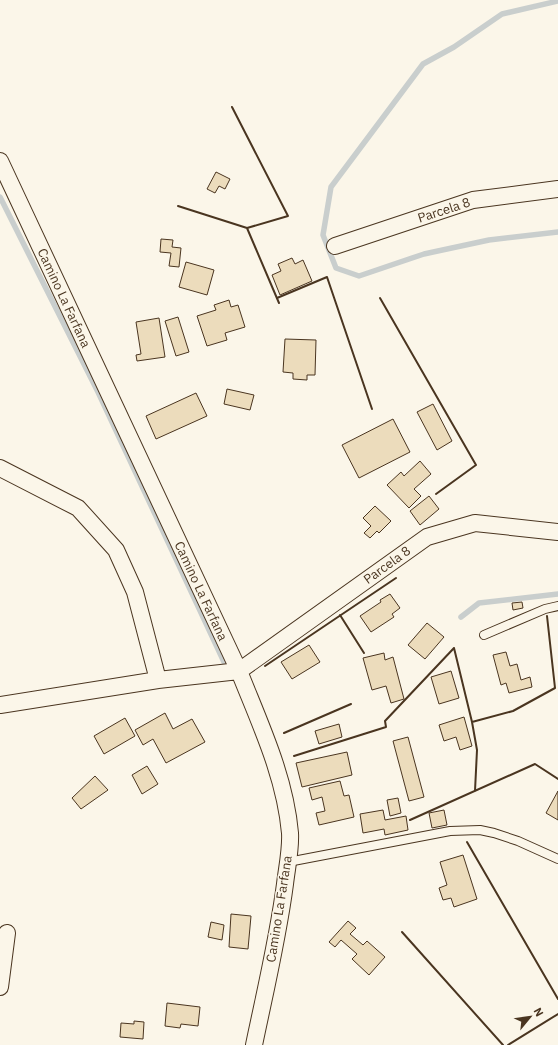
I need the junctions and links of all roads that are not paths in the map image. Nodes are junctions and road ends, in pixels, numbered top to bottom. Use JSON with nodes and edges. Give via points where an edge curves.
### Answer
{"nodes":[{"id":1,"x":0,"y":161,"type":"edge"},
{"id":2,"x":558,"y":188,"type":"edge"},
{"id":3,"x":335,"y":246,"type":"dead end"},
{"id":4,"x":0,"y":468,"type":"edge"},
{"id":5,"x":558,"y":532,"type":"edge"},
{"id":6,"x":558,"y":606,"type":"edge"},
{"id":7,"x":484,"y":635,"type":"dead end"},
{"id":8,"x":239,"y":671,"type":"junction"},
{"id":9,"x":158,"y":680,"type":"junction"},
{"id":10,"x":0,"y":705,"type":"edge"},
{"id":11,"x":558,"y":859,"type":"edge"},
{"id":12,"x":288,"y":862,"type":"junction"},
{"id":13,"x":7,"y":933,"type":"dead end"},
{"id":14,"x":0,"y":987,"type":"edge"},
{"id":15,"x":254,"y":1045,"type":"edge"}],
"edges":[{"from":1,"to":8,"type":"street","name":"Camino La Farfana"},
{"from":2,"to":3,"type":"street","name":"Parcela 8","via":[[473,200]]},
{"from":4,"to":9,"type":"street","via":[[78,508],[116,550],[135,592]]},
{"from":5,"to":8,"type":"street","name":"Parcela 8","via":[[475,523],[427,537]]},
{"from":6,"to":7,"type":"lane"},
{"from":8,"to":9,"type":"street"},
{"from":8,"to":12,"type":"street","name":"Camino La Farfana","via":[[281,782],[290,834]]},
{"from":9,"to":10,"type":"street"},
{"from":11,"to":12,"type":"lane","via":[[494,832],[480,830],[450,831]]},
{"from":12,"to":15,"type":"street","name":"Camino La Farfana","via":[[283,901]]},
{"from":13,"to":14,"type":"street"}]}
